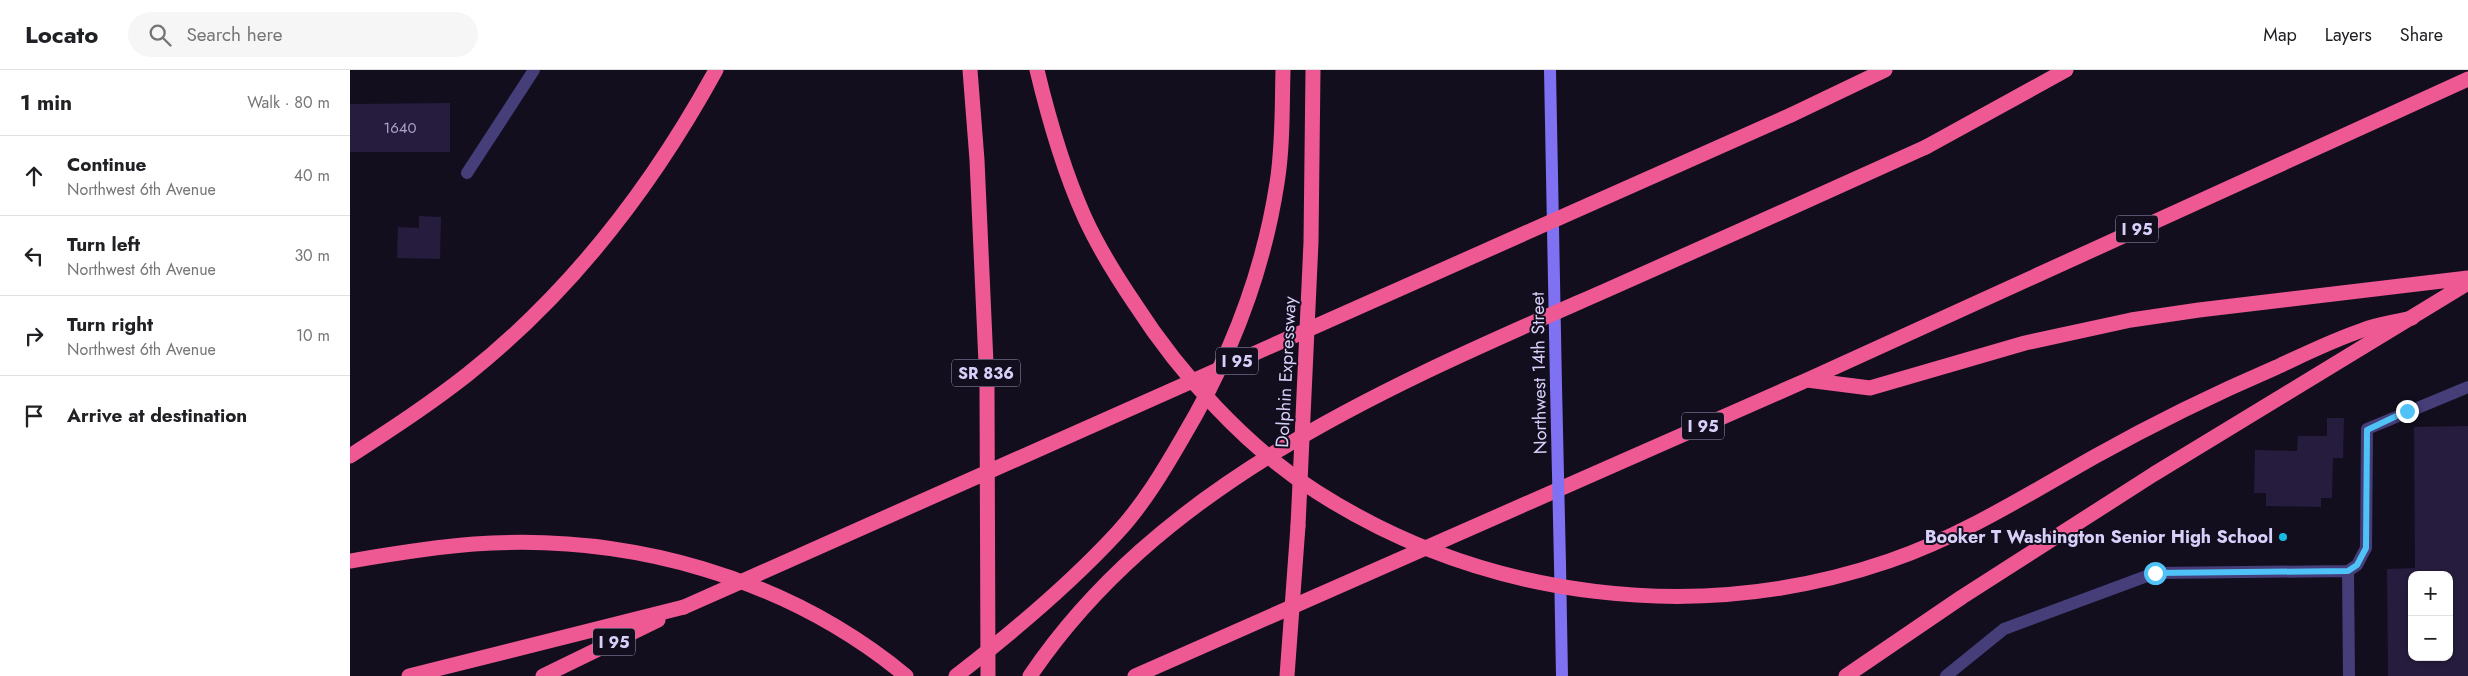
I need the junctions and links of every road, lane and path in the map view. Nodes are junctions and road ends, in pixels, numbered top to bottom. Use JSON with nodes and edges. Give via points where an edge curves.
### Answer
{"nodes":[{"id":1,"x":534,"y":70,"type":"edge"},
{"id":2,"x":716,"y":70,"type":"edge"},
{"id":3,"x":970,"y":70,"type":"edge"},
{"id":4,"x":1037,"y":70,"type":"edge"},
{"id":5,"x":1283,"y":70,"type":"edge"},
{"id":6,"x":1313,"y":70,"type":"edge"},
{"id":7,"x":1550,"y":70,"type":"edge"},
{"id":8,"x":1885,"y":70,"type":"edge"},
{"id":9,"x":2066,"y":70,"type":"edge"},
{"id":10,"x":2468,"y":79,"type":"edge"},
{"id":11,"x":467,"y":173,"type":"dead end"},
{"id":12,"x":2468,"y":278,"type":"edge"},
{"id":13,"x":2468,"y":283,"type":"edge"},
{"id":14,"x":2468,"y":292,"type":"edge"},
{"id":15,"x":2452,"y":295,"type":"junction"},
{"id":16,"x":2412,"y":318,"type":"junction"},
{"id":17,"x":1807,"y":380,"type":"junction"},
{"id":18,"x":2468,"y":387,"type":"edge"},
{"id":19,"x":350,"y":456,"type":"edge"},
{"id":20,"x":350,"y":561,"type":"edge"},
{"id":21,"x":2348,"y":571,"type":"junction"},
{"id":22,"x":684,"y":607,"type":"junction"},
{"id":23,"x":409,"y":676,"type":"edge"},
{"id":24,"x":543,"y":676,"type":"edge"},
{"id":25,"x":906,"y":676,"type":"edge"},
{"id":26,"x":956,"y":676,"type":"edge"},
{"id":27,"x":988,"y":676,"type":"edge"},
{"id":28,"x":1030,"y":676,"type":"edge"},
{"id":29,"x":1135,"y":676,"type":"edge"},
{"id":30,"x":1287,"y":676,"type":"edge"},
{"id":31,"x":1562,"y":676,"type":"edge"},
{"id":32,"x":1846,"y":676,"type":"edge"},
{"id":33,"x":1946,"y":676,"type":"edge"},
{"id":34,"x":2349,"y":676,"type":"edge"}],
"edges":[{"from":1,"to":11,"type":"street"},
{"from":2,"to":19,"type":"highway","via":[[665,156],[630,206],[549,299],[470,372],[419,411]]},
{"from":3,"to":27,"type":"highway","number":"SR 836","bridge":true,"via":[[987,386]]},
{"from":4,"to":16,"type":"highway","bridge":true,"via":[[1064,166],[1085,219],[1111,268],[1155,335],[1200,390],[1246,436],[1316,492],[1410,541],[1457,560],[1550,586],[1618,594],[1730,595],[1849,573],[1891,560],[1966,528],[2200,401],[2366,328]]},
{"from":5,"to":26,"type":"highway","via":[[1277,182],[1267,234],[1245,312],[1226,359],[1200,409],[1166,465],[1117,533],[1016,629]]},
{"from":6,"to":30,"type":"highway","name":"Dolphin Expressway","bridge":true,"via":[[1311,242],[1298,526]]},
{"from":7,"to":31,"type":"street","name":"Northwest 14th Street","bridge":true},
{"from":8,"to":22,"type":"highway","number":"I 95","bridge":true,"via":[[1782,120]]},
{"from":9,"to":28,"type":"highway","bridge":true,"via":[[1926,147],[1422,374],[1284,448],[1230,481],[1134,556],[1079,612]]},
{"from":10,"to":17,"type":"highway","number":"I 95"},
{"from":12,"to":17,"type":"highway","via":[[2131,320],[2025,343],[1870,388]]},
{"from":13,"to":15,"type":"highway"},
{"from":14,"to":15,"type":"highway"},
{"from":15,"to":16,"type":"highway"},
{"from":16,"to":32,"type":"highway","via":[[2154,474]]},
{"from":17,"to":29,"type":"highway","number":"I 95"},
{"from":18,"to":21,"type":"street","via":[[2367,430],[2366,548],[2357,565]]},
{"from":20,"to":25,"type":"highway","via":[[437,547],[516,543],[631,552],[692,565],[793,602]]},
{"from":21,"to":33,"type":"street","via":[[2155,573],[2004,629]]},
{"from":21,"to":34,"type":"street"},
{"from":22,"to":23,"type":"highway"},
{"from":22,"to":24,"type":"highway","number":"I 95"}]}
